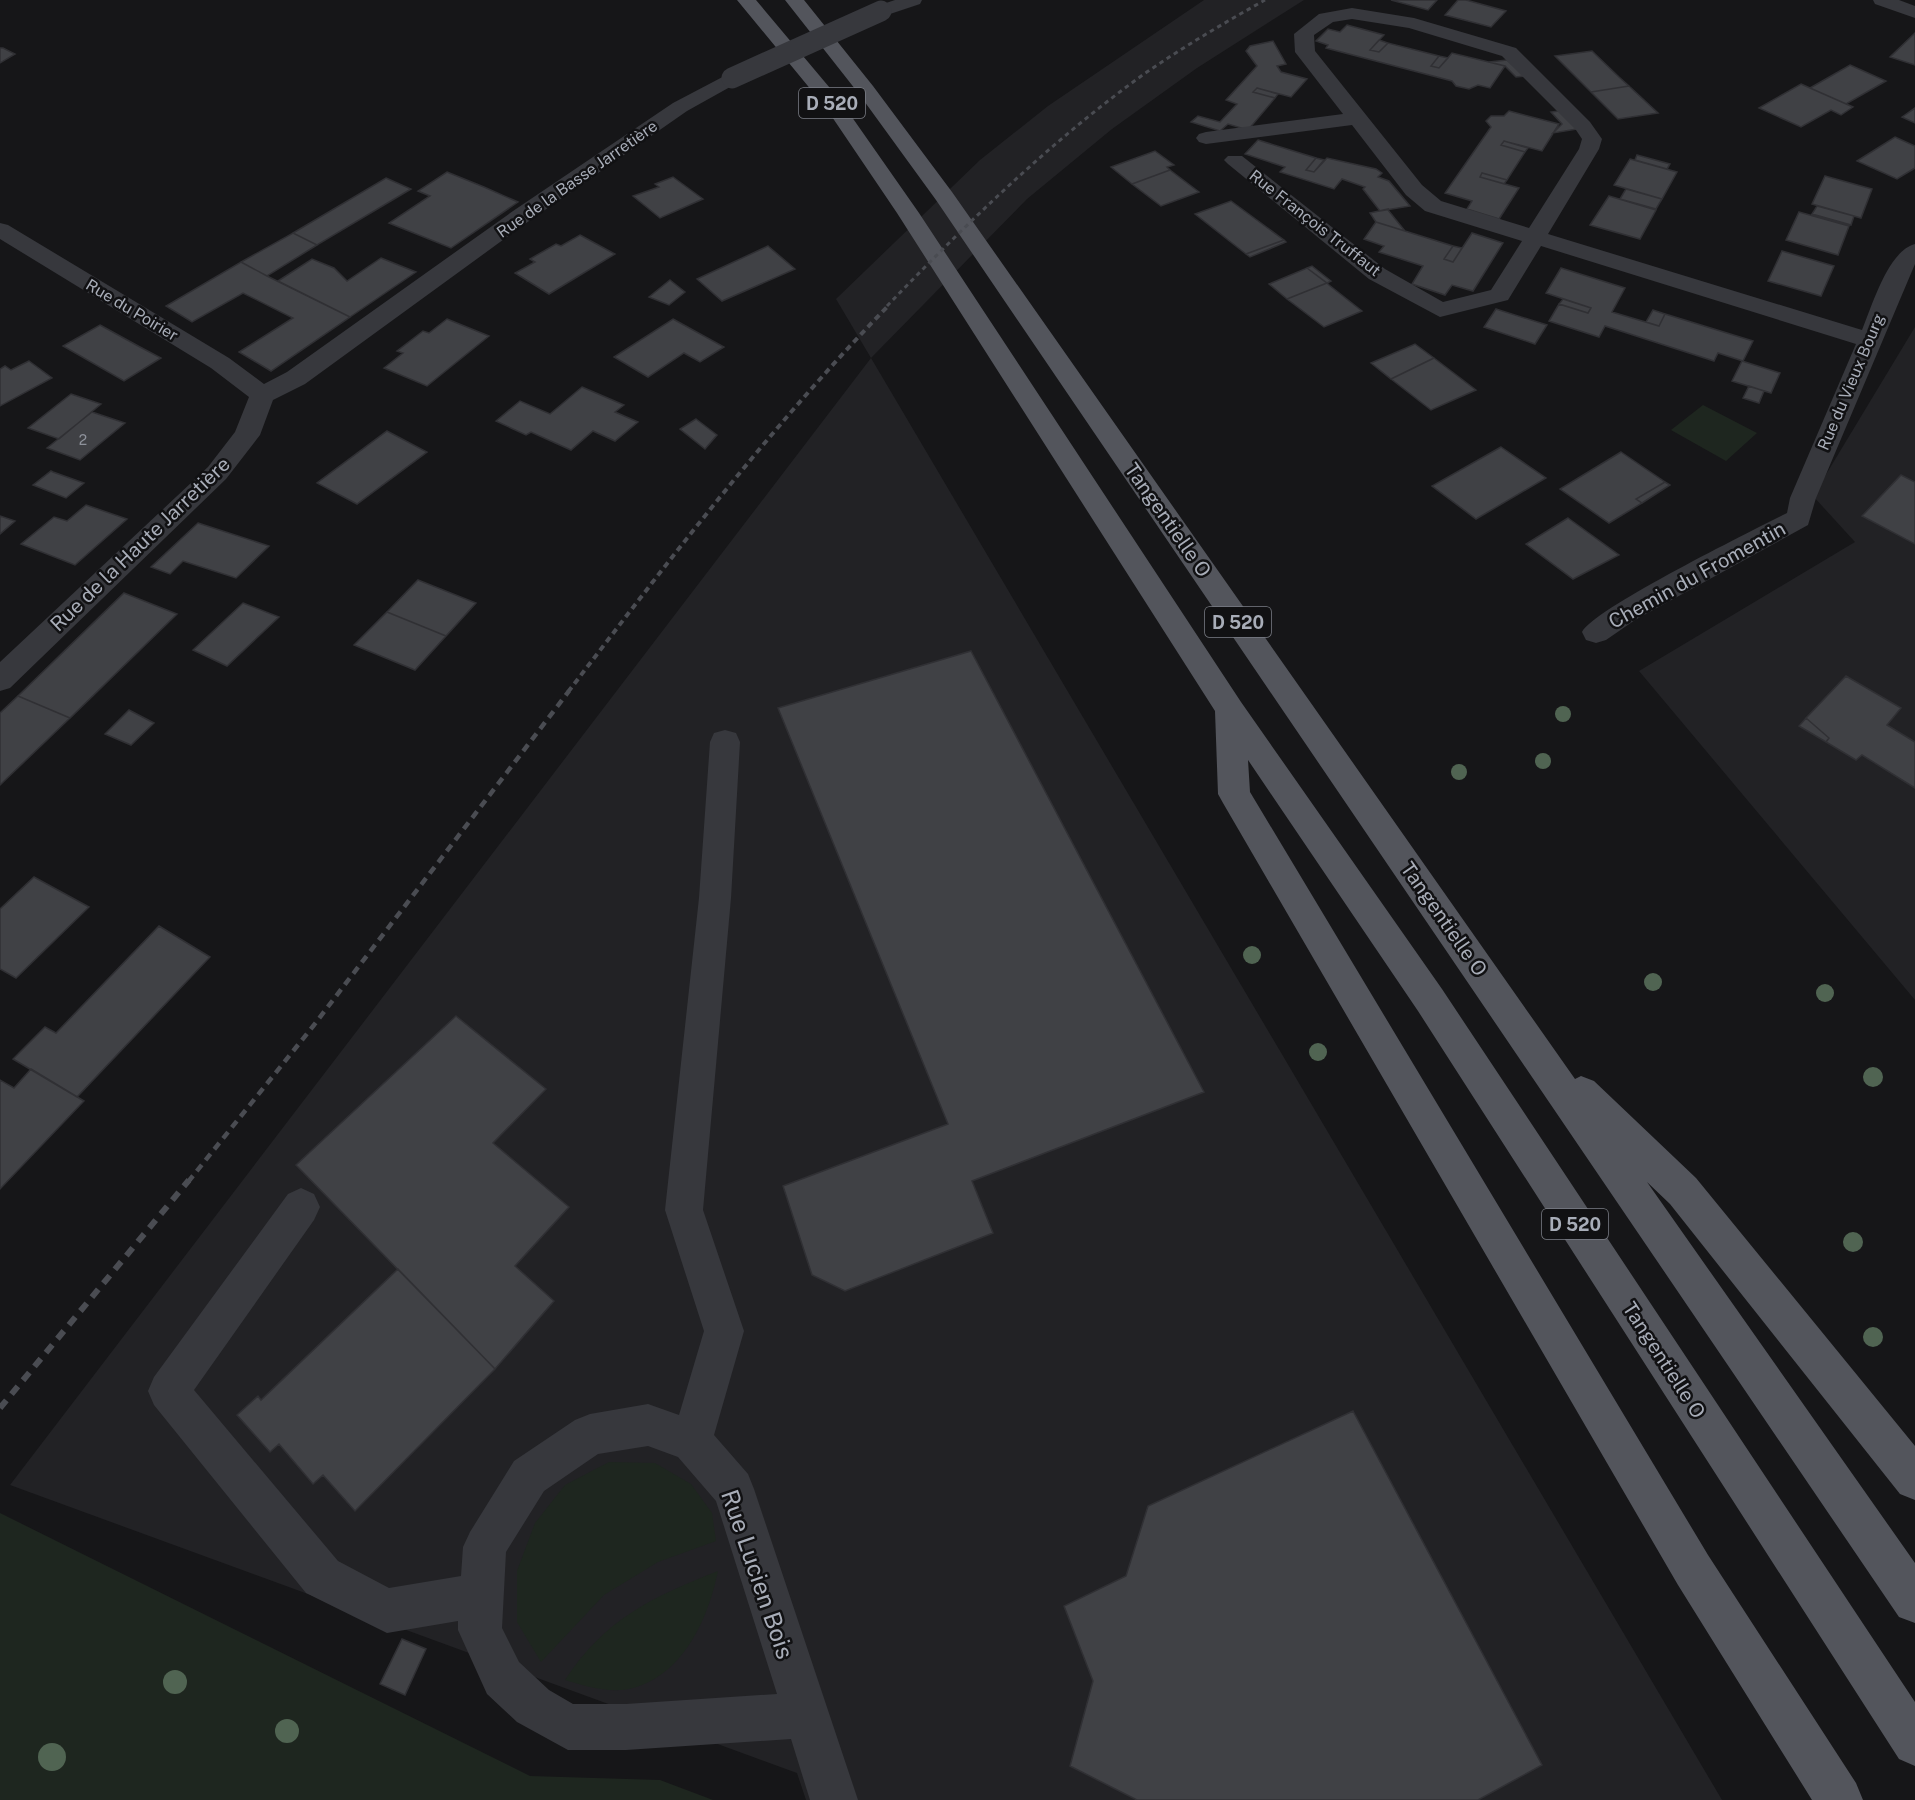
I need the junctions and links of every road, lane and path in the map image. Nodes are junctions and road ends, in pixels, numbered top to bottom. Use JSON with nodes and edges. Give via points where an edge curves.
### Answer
{"nodes":[{"id":1,"x":746,"y":0,"type":"edge"},
{"id":2,"x":795,"y":0,"type":"edge"},
{"id":3,"x":913,"y":0,"type":"edge"},
{"id":4,"x":1882,"y":0,"type":"edge"},
{"id":5,"x":1915,"y":12,"type":"edge"},
{"id":6,"x":1357,"y":118,"type":"junction"},
{"id":7,"x":1206,"y":138,"type":"dead end"},
{"id":8,"x":1235,"y":160,"type":"dead end"},
{"id":9,"x":0,"y":230,"type":"edge"},
{"id":10,"x":1536,"y":239,"type":"junction"},
{"id":11,"x":1915,"y":251,"type":"edge"},
{"id":12,"x":1869,"y":340,"type":"junction"},
{"id":13,"x":262,"y":395,"type":"junction"},
{"id":14,"x":1799,"y":518,"type":"joint"},
{"id":15,"x":1596,"y":632,"type":"dead end"},
{"id":16,"x":0,"y":680,"type":"edge"},
{"id":17,"x":1230,"y":710,"type":"junction"},
{"id":18,"x":725,"y":742,"type":"dead end"},
{"id":19,"x":1532,"y":1046,"type":"junction"},
{"id":20,"x":301,"y":1207,"type":"dead end"},
{"id":21,"x":692,"y":1441,"type":"junction"},
{"id":22,"x":1915,"y":1479,"type":"edge"},
{"id":23,"x":483,"y":1594,"type":"junction"},
{"id":24,"x":1915,"y":1601,"type":"edge"},
{"id":25,"x":804,"y":1715,"type":"junction"},
{"id":26,"x":1915,"y":1743,"type":"edge"},
{"id":27,"x":834,"y":1800,"type":"edge"},
{"id":28,"x":1839,"y":1800,"type":"edge"}],
"edges":[{"from":1,"to":17,"type":"main road","number":"D 520","via":[[833,104],[908,213]]},
{"from":2,"to":19,"type":"main road","name":"Tangentielle O","number":"D 520","via":[[944,197]]},
{"from":3,"to":13,"type":"street","name":"Rue de la Basse Jarretière","bridge":true,"via":[[814,39],[680,107],[296,378]]},
{"from":4,"to":5,"type":"street"},
{"from":6,"to":7,"type":"street"},
{"from":6,"to":10,"type":"street","name":"Rue François Truffaut","via":[[1414,190],[1432,206]]},
{"from":6,"to":10,"type":"street","name":"Rue François Truffaut","via":[[1305,52],[1304,34],[1316,23],[1335,15],[1379,17],[1509,52],[1592,139]]},
{"from":8,"to":10,"type":"street","name":"Rue François Truffaut","via":[[1377,274],[1440,309],[1500,295]]},
{"from":9,"to":13,"type":"street","name":"Rue du Poirier","via":[[220,363]]},
{"from":10,"to":12,"type":"street","name":"Rue François Truffaut"},
{"from":11,"to":12,"type":"street","name":"Rue du Vieux Bourg","via":[[1901,266]]},
{"from":12,"to":14,"type":"street","name":"Rue du Vieux Bourg","via":[[1803,498]]},
{"from":13,"to":16,"type":"street","name":"Rue de la Haute Jarretière","via":[[248,435],[217,472]]},
{"from":14,"to":15,"type":"street","name":"Chemin du Fromentin"},
{"from":17,"to":26,"type":"main road","name":"Tangentielle O","number":"D 520","via":[[1430,1000]]},
{"from":17,"to":28,"type":"main road","via":[[1234,794],[1693,1570]]},
{"from":18,"to":21,"type":"street","via":[[715,898],[684,1210],[724,1331]]},
{"from":19,"to":22,"type":"main road","via":[[1683,1191]]},
{"from":19,"to":24,"type":"main road","number":"D 520"},
{"from":20,"to":23,"type":"street","via":[[168,1391],[322,1576],[387,1611]]},
{"from":21,"to":23,"type":"street","name":"Rue Lucien Bois","via":[[648,1425],[590,1435],[529,1476],[485,1547]]},
{"from":21,"to":25,"type":"street","name":"Rue Lucien Bois","via":[[733,1489]]},
{"from":23,"to":25,"type":"street","name":"Rue Lucien Bois","via":[[480,1630],[503,1678],[533,1706],[568,1728]]},
{"from":25,"to":27,"type":"street","name":"Rue Lucien Bois"}]}
